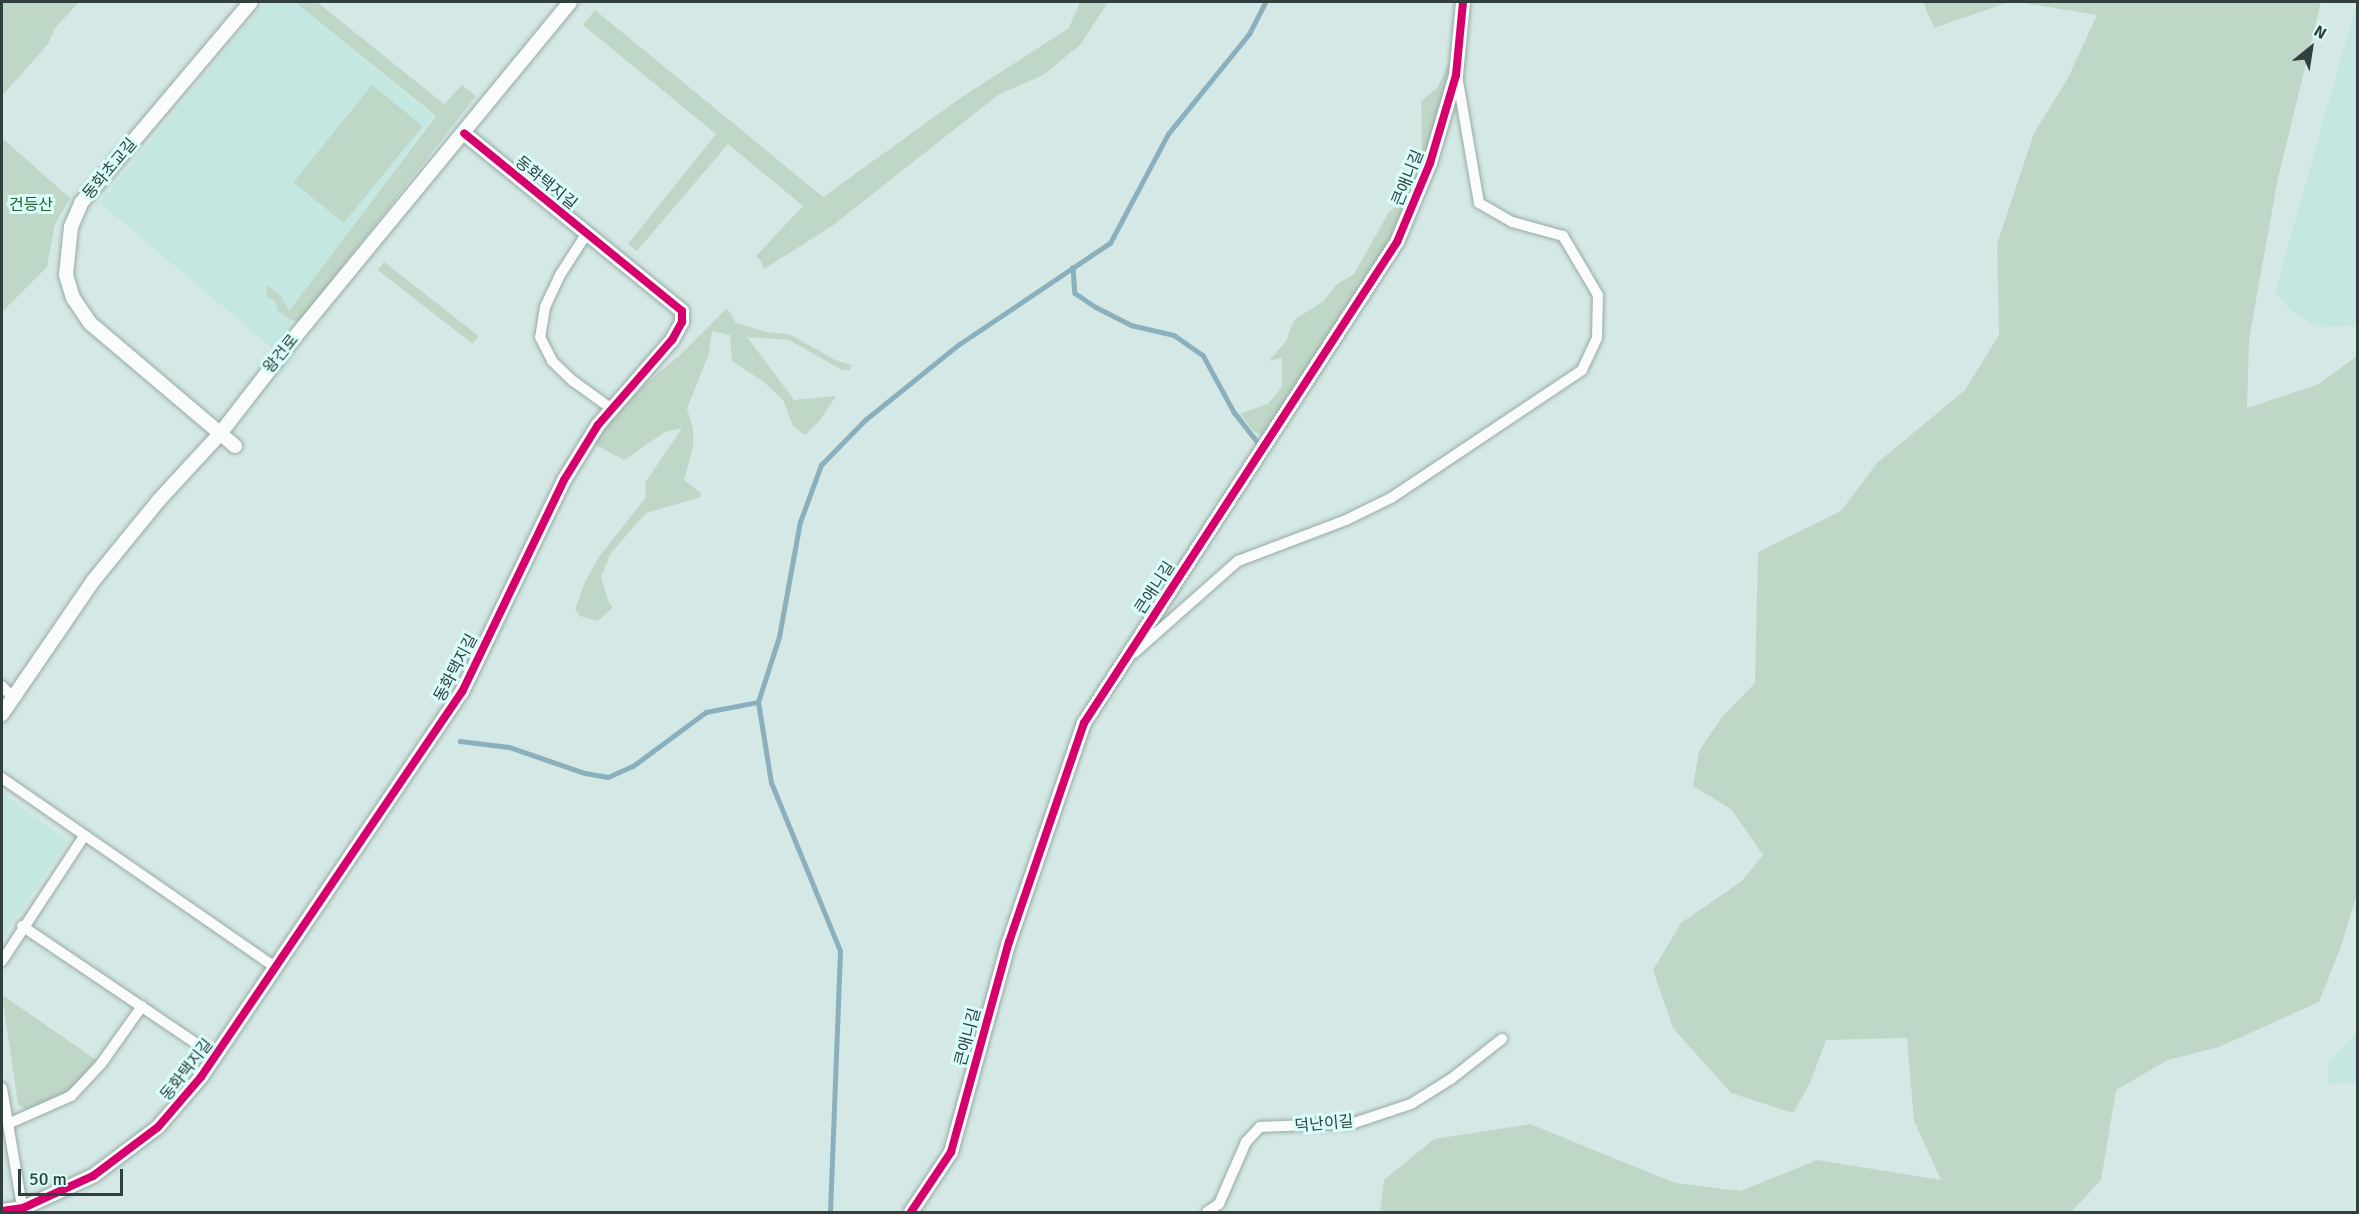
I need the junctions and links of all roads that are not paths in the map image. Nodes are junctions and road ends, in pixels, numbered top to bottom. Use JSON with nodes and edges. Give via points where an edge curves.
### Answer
{"nodes":[{"id":1,"x":570,"y":2,"type":"edge"},
{"id":2,"x":1463,"y":2,"type":"edge"},
{"id":3,"x":246,"y":4,"type":"edge"},
{"id":4,"x":1456,"y":75,"type":"junction"},
{"id":5,"x":464,"y":133,"type":"junction"},
{"id":6,"x":587,"y":234,"type":"junction"},
{"id":7,"x":612,"y":409,"type":"junction"},
{"id":8,"x":219,"y":435,"type":"junction"},
{"id":9,"x":235,"y":446,"type":"dead end"},
{"id":10,"x":1122,"y":664,"type":"junction"},
{"id":11,"x":2,"y":686,"type":"edge"},
{"id":12,"x":13,"y":698,"type":"junction"},
{"id":13,"x":2,"y":714,"type":"edge"},
{"id":14,"x":2,"y":778,"type":"edge"},
{"id":15,"x":84,"y":836,"type":"junction"},
{"id":16,"x":22,"y":926,"type":"junction"},
{"id":17,"x":2,"y":961,"type":"edge"},
{"id":18,"x":276,"y":968,"type":"junction"},
{"id":19,"x":142,"y":1006,"type":"junction"},
{"id":20,"x":1502,"y":1039,"type":"dead end"},
{"id":21,"x":216,"y":1057,"type":"junction"},
{"id":22,"x":2,"y":1088,"type":"edge"},
{"id":23,"x":10,"y":1124,"type":"junction"},
{"id":24,"x":23,"y":1210,"type":"edge"},
{"id":25,"x":2,"y":1211,"type":"edge"},
{"id":26,"x":911,"y":1212,"type":"edge"},
{"id":27,"x":1208,"y":1212,"type":"edge"}],
"edges":[{"from":1,"to":5,"type":"street","name":"왕건로"},
{"from":2,"to":4,"type":"street","name":"큰애니길"},
{"from":3,"to":8,"type":"street","name":"동화초교길","via":[[81,203],[71,227],[67,253],[66,275],[73,298],[90,323]]},
{"from":4,"to":10,"type":"street","name":"큰애니길","via":[[1430,163],[1397,242]]},
{"from":4,"to":10,"type":"street","name":"큰애니길","via":[[1479,203],[1512,222],[1563,236],[1598,295],[1596,338],[1582,370],[1391,498],[1346,520],[1239,561]]},
{"from":5,"to":6,"type":"street","name":"동화택지길"},
{"from":5,"to":8,"type":"street","name":"왕건로"},
{"from":6,"to":7,"type":"street","via":[[544,307],[540,337],[552,361]]},
{"from":6,"to":7,"type":"street","name":"동화택지길","via":[[682,311],[682,322],[672,340]]},
{"from":7,"to":18,"type":"street","name":"동화택지길","via":[[564,480],[462,692]]},
{"from":8,"to":9,"type":"street","name":"동화초교길"},
{"from":8,"to":12,"type":"street","name":"왕건로","via":[[93,581]]},
{"from":10,"to":26,"type":"street","name":"큰애니길","via":[[1084,723],[1009,942],[951,1152]]},
{"from":11,"to":12,"type":"street"},
{"from":12,"to":13,"type":"street","name":"왕건로"},
{"from":14,"to":15,"type":"street"},
{"from":15,"to":16,"type":"street"},
{"from":15,"to":18,"type":"street"},
{"from":16,"to":17,"type":"street"},
{"from":16,"to":19,"type":"street","name":"동화택지길"},
{"from":18,"to":21,"type":"street","name":"동화택지길"},
{"from":19,"to":21,"type":"street","name":"동화택지길"},
{"from":19,"to":23,"type":"street","via":[[101,1064],[71,1096]]},
{"from":20,"to":27,"type":"street","name":"덕난이길","via":[[1411,1104],[1354,1123],[1260,1127],[1246,1142],[1219,1204]]},
{"from":21,"to":24,"type":"street","name":"동화택지길","via":[[158,1127],[93,1176]]},
{"from":22,"to":23,"type":"street"},
{"from":23,"to":24,"type":"street"},
{"from":24,"to":25,"type":"street","name":"동화택지길"}]}
